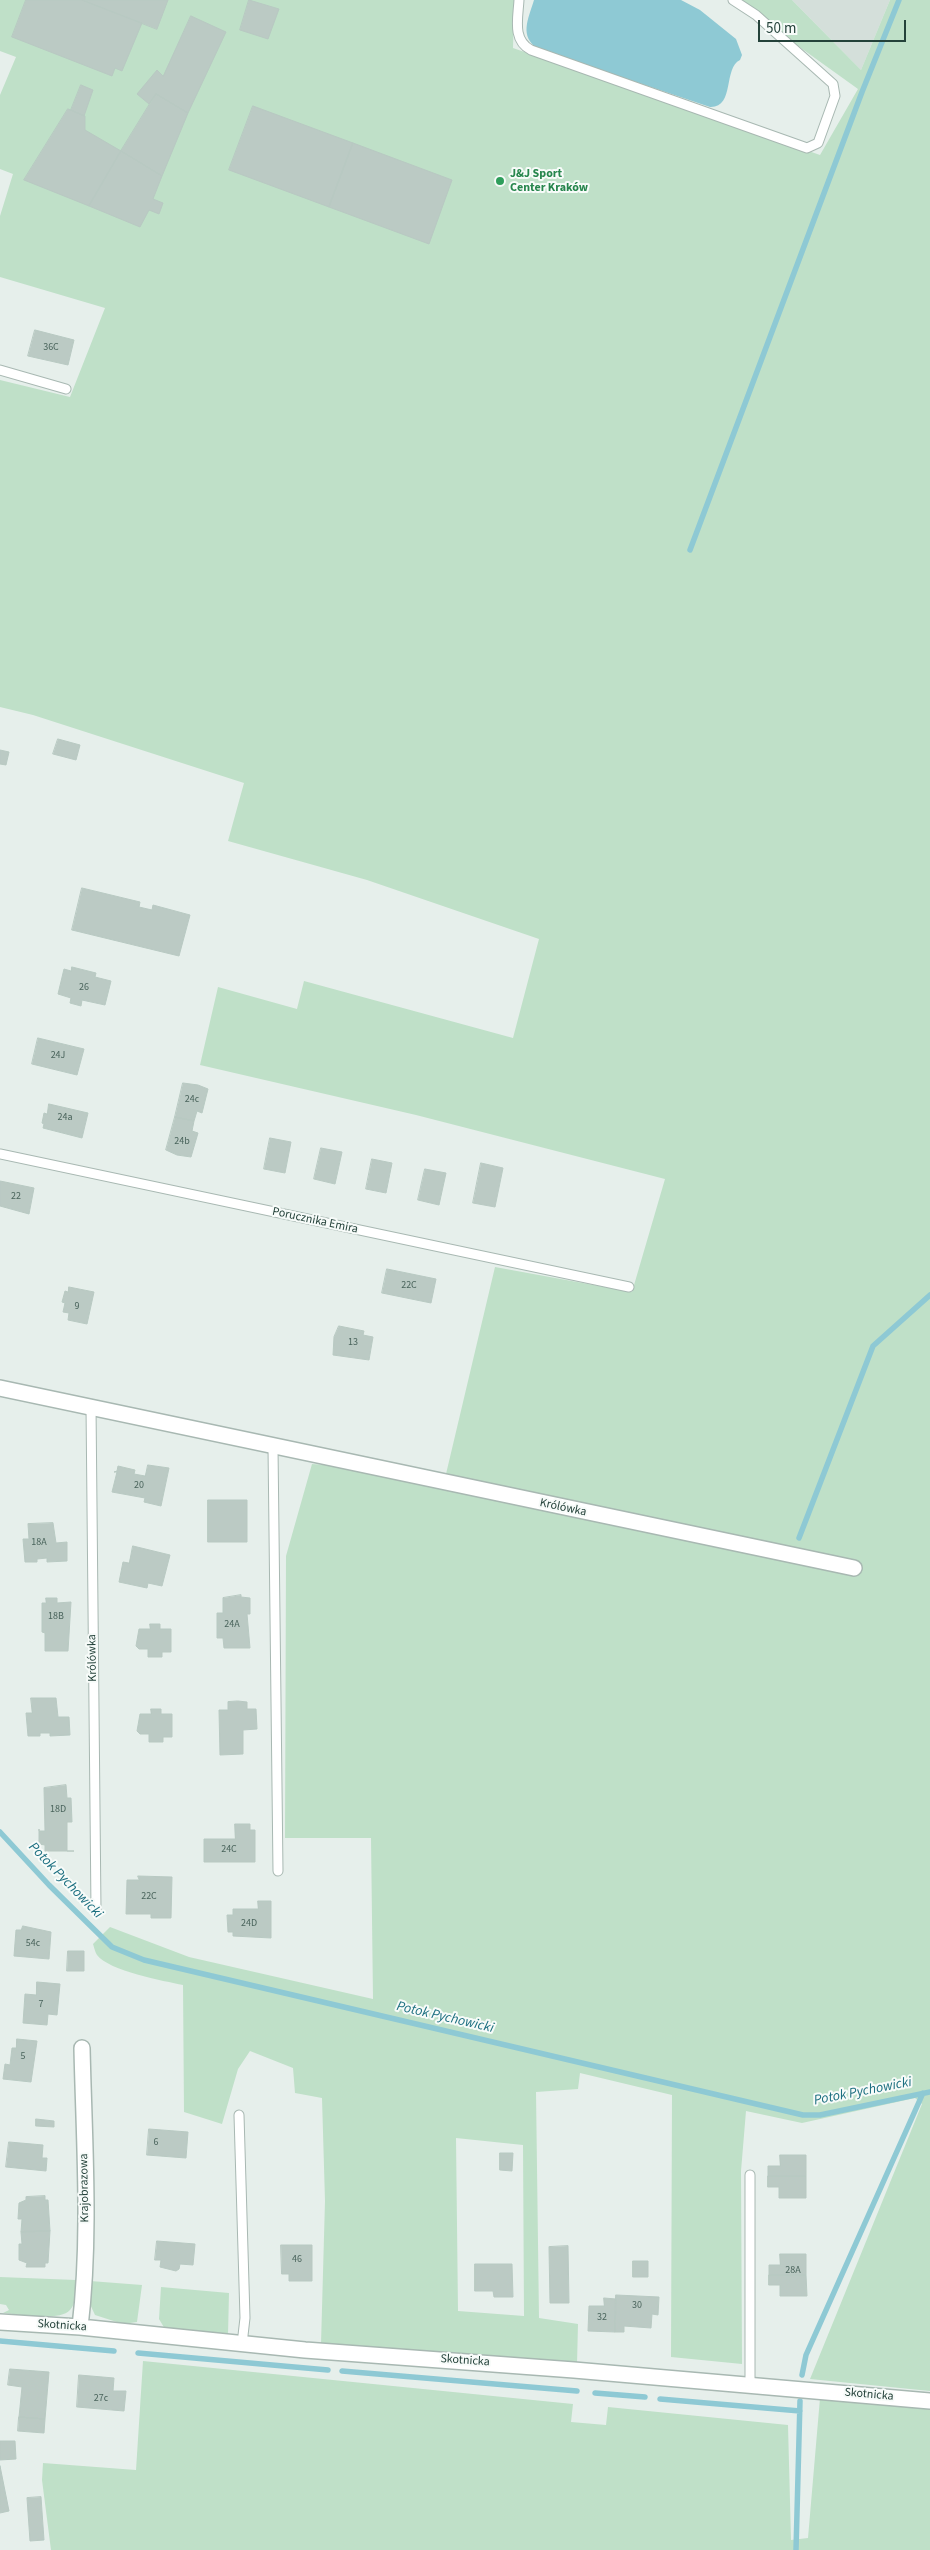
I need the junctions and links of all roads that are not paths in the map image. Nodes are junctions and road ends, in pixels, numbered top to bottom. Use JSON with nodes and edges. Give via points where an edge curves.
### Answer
{"nodes":[{"id":1,"x":519,"y":0,"type":"edge"},
{"id":2,"x":733,"y":0,"type":"edge"},
{"id":3,"x":0,"y":370,"type":"edge"},
{"id":4,"x":66,"y":389,"type":"dead end"},
{"id":5,"x":0,"y":1154,"type":"edge"},
{"id":6,"x":629,"y":1287,"type":"dead end"},
{"id":7,"x":0,"y":1388,"type":"edge"},
{"id":8,"x":91,"y":1406,"type":"junction"},
{"id":9,"x":273,"y":1446,"type":"junction"},
{"id":10,"x":854,"y":1568,"type":"dead end"},
{"id":11,"x":278,"y":1871,"type":"dead end"},
{"id":12,"x":96,"y":1910,"type":"dead end"},
{"id":13,"x":82,"y":2048,"type":"dead end"},
{"id":14,"x":239,"y":2115,"type":"dead end"},
{"id":15,"x":750,"y":2175,"type":"dead end"},
{"id":16,"x":0,"y":2322,"type":"edge"},
{"id":17,"x":80,"y":2326,"type":"junction"},
{"id":18,"x":242,"y":2344,"type":"junction"},
{"id":19,"x":750,"y":2385,"type":"junction"},
{"id":20,"x":930,"y":2400,"type":"edge"}],
"edges":[{"from":1,"to":2,"type":"lane","via":[[519,40],[531,50],[807,148],[813,147],[818,143],[835,96],[832,84],[756,15]]},
{"from":3,"to":4,"type":"lane"},
{"from":5,"to":6,"type":"lane","name":"Porucznika Emira"},
{"from":7,"to":8,"type":"street","name":"Królówka"},
{"from":8,"to":9,"type":"street","name":"Królówka"},
{"from":8,"to":12,"type":"lane","name":"Królówka"},
{"from":9,"to":10,"type":"street","name":"Królówka"},
{"from":9,"to":11,"type":"lane"},
{"from":13,"to":17,"type":"street","name":"Krajobrazowa","via":[[86,2218],[85,2282]]},
{"from":14,"to":18,"type":"lane"},
{"from":15,"to":19,"type":"lane"},
{"from":16,"to":17,"type":"street","name":"Skotnicka"},
{"from":17,"to":18,"type":"street","name":"Skotnicka"},
{"from":18,"to":19,"type":"street","name":"Skotnicka"},
{"from":19,"to":20,"type":"street","name":"Skotnicka"}]}
